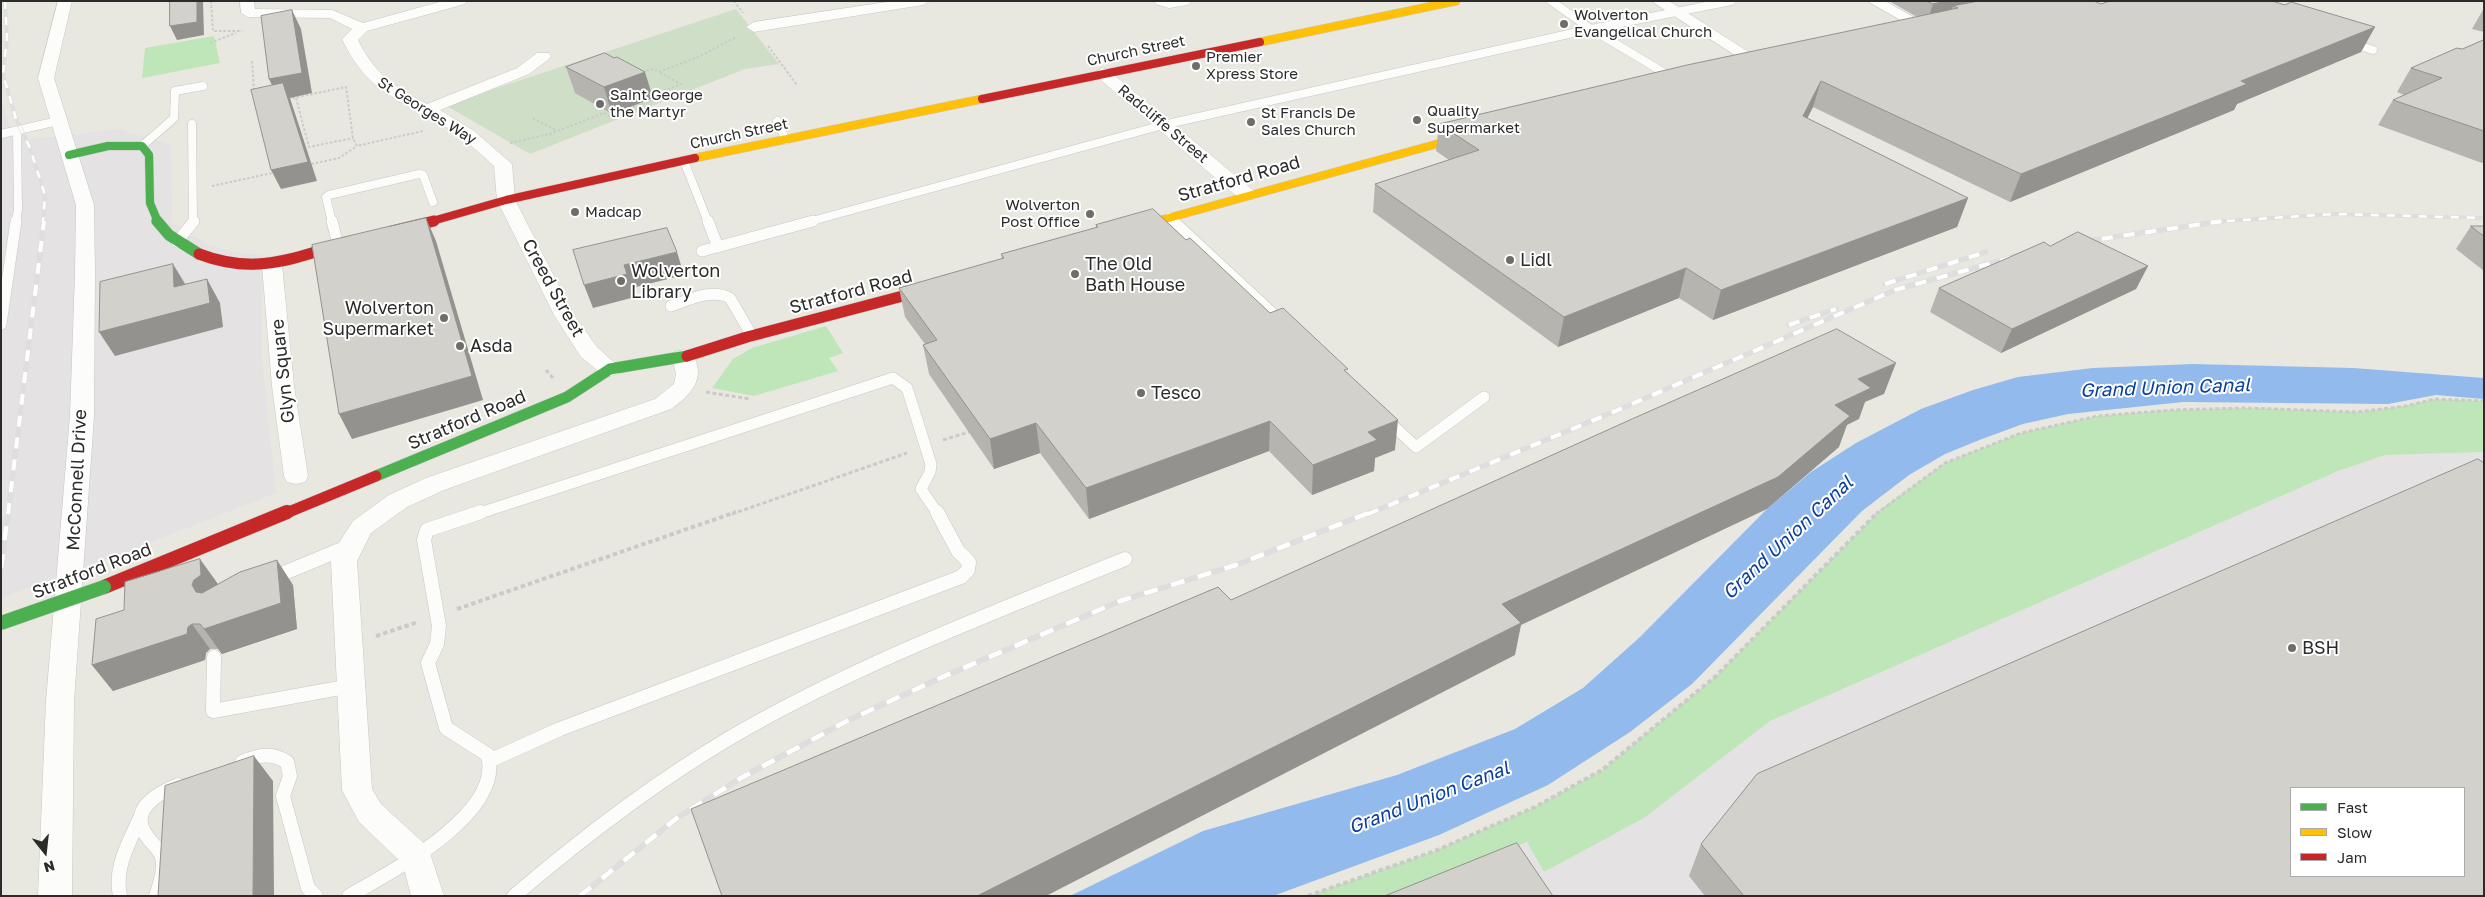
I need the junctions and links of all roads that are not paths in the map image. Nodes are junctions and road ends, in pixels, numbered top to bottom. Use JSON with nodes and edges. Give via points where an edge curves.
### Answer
{"nodes":[{"id":1,"x":65,"y":1,"type":"edge"},
{"id":2,"x":247,"y":1,"type":"edge"},
{"id":3,"x":460,"y":1,"type":"edge"},
{"id":4,"x":1159,"y":1,"type":"edge"},
{"id":5,"x":1186,"y":1,"type":"edge"},
{"id":6,"x":1456,"y":1,"type":"edge"},
{"id":7,"x":1551,"y":1,"type":"edge"},
{"id":8,"x":1658,"y":1,"type":"edge"},
{"id":9,"x":1731,"y":1,"type":"edge"},
{"id":10,"x":1874,"y":1,"type":"edge"},
{"id":11,"x":920,"y":2,"type":"edge"},
{"id":12,"x":334,"y":8,"type":"edge"},
{"id":13,"x":1675,"y":12,"type":"junction"},
{"id":14,"x":754,"y":27,"type":"dead end"},
{"id":15,"x":1929,"y":27,"type":"joint"},
{"id":16,"x":362,"y":28,"type":"junction"},
{"id":17,"x":1591,"y":29,"type":"junction"},
{"id":18,"x":1908,"y":32,"type":"edge"},
{"id":19,"x":2346,"y":41,"type":"edge"},
{"id":20,"x":2373,"y":50,"type":"edge"},
{"id":21,"x":543,"y":56,"type":"dead end"},
{"id":22,"x":1766,"y":64,"type":"joint"},
{"id":23,"x":1743,"y":69,"type":"edge"},
{"id":24,"x":1102,"y":73,"type":"junction"},
{"id":25,"x":1681,"y":83,"type":"joint"},
{"id":26,"x":203,"y":86,"type":"dead end"},
{"id":27,"x":1662,"y":87,"type":"edge"},
{"id":28,"x":426,"y":110,"type":"junction"},
{"id":29,"x":58,"y":121,"type":"junction"},
{"id":30,"x":777,"y":121,"type":"dead end"},
{"id":31,"x":192,"y":124,"type":"dead end"},
{"id":32,"x":1163,"y":125,"type":"junction"},
{"id":33,"x":1487,"y":131,"type":"edge"},
{"id":34,"x":17,"y":132,"type":"junction"},
{"id":35,"x":1,"y":134,"type":"edge"},
{"id":36,"x":786,"y":140,"type":"junction"},
{"id":37,"x":142,"y":146,"type":"junction"},
{"id":38,"x":69,"y":156,"type":"junction"},
{"id":39,"x":684,"y":161,"type":"junction"},
{"id":40,"x":1247,"y":195,"type":"junction"},
{"id":41,"x":506,"y":200,"type":"junction"},
{"id":42,"x":433,"y":202,"type":"dead end"},
{"id":43,"x":1168,"y":217,"type":"junction"},
{"id":44,"x":428,"y":222,"type":"junction"},
{"id":45,"x":383,"y":233,"type":"edge"},
{"id":46,"x":1114,"y":234,"type":"edge"},
{"id":47,"x":433,"y":235,"type":"edge"},
{"id":48,"x":356,"y":240,"type":"edge"},
{"id":49,"x":177,"y":242,"type":"junction"},
{"id":50,"x":338,"y":245,"type":"junction"},
{"id":51,"x":718,"y":247,"type":"junction"},
{"id":52,"x":702,"y":251,"type":"dead end"},
{"id":53,"x":272,"y":265,"type":"junction"},
{"id":54,"x":948,"y":284,"type":"edge"},
{"id":55,"x":671,"y":306,"type":"dead end"},
{"id":56,"x":1,"y":324,"type":"edge"},
{"id":57,"x":1292,"y":332,"type":"edge"},
{"id":58,"x":752,"y":336,"type":"junction"},
{"id":59,"x":683,"y":357,"type":"junction"},
{"id":60,"x":610,"y":369,"type":"junction"},
{"id":61,"x":1484,"y":397,"type":"dead end"},
{"id":62,"x":1380,"y":413,"type":"edge"},
{"id":63,"x":296,"y":476,"type":"dead end"},
{"id":64,"x":350,"y":546,"type":"junction"},
{"id":65,"x":1124,"y":559,"type":"dead end"},
{"id":66,"x":264,"y":582,"type":"edge"},
{"id":67,"x":1,"y":623,"type":"edge"},
{"id":68,"x":214,"y":657,"type":"dead end"},
{"id":69,"x":351,"y":686,"type":"junction"},
{"id":70,"x":489,"y":760,"type":"junction"},
{"id":71,"x":228,"y":767,"type":"edge"},
{"id":72,"x":193,"y":780,"type":"edge"},
{"id":73,"x":139,"y":820,"type":"junction"},
{"id":74,"x":417,"y":857,"type":"junction"},
{"id":75,"x":55,"y":896,"type":"edge"},
{"id":76,"x":120,"y":896,"type":"edge"},
{"id":77,"x":156,"y":896,"type":"edge"},
{"id":78,"x":316,"y":896,"type":"edge"},
{"id":79,"x":349,"y":896,"type":"edge"},
{"id":80,"x":428,"y":896,"type":"edge"},
{"id":81,"x":514,"y":896,"type":"edge"}],
"edges":[{"from":1,"to":29,"type":"street","name":"McConnell Drive","via":[[46,78]]},
{"from":2,"to":12,"type":"street","via":[[248,13],[275,15]]},
{"from":3,"to":16,"type":"street"},
{"from":4,"to":5,"type":"lane","via":[[1168,4]]},
{"from":6,"to":24,"type":"street","name":"Church Street"},
{"from":7,"to":17,"type":"lane"},
{"from":8,"to":13,"type":"street"},
{"from":9,"to":13,"type":"lane"},
{"from":10,"to":15,"type":"street"},
{"from":11,"to":14,"type":"street"},
{"from":12,"to":16,"type":"street"},
{"from":13,"to":17,"type":"lane"},
{"from":13,"to":22,"type":"street"},
{"from":15,"to":18,"type":"street"},
{"from":16,"to":28,"type":"street","name":"St Georges Way","via":[[350,39],[357,57],[372,77]]},
{"from":17,"to":25,"type":"lane"},
{"from":17,"to":32,"type":"lane"},
{"from":19,"to":20,"type":"lane"},
{"from":21,"to":28,"type":"street","via":[[523,71]]},
{"from":22,"to":23,"type":"street"},
{"from":24,"to":32,"type":"street","name":"Radcliffe Street"},
{"from":24,"to":36,"type":"street","name":"Church Street"},
{"from":25,"to":27,"type":"street"},
{"from":26,"to":37,"type":"lane","via":[[175,91],[174,118]]},
{"from":28,"to":41,"type":"street","name":"St Georges Way","via":[[453,125],[503,164]]},
{"from":29,"to":34,"type":"lane"},
{"from":29,"to":38,"type":"street","name":"McConnell Drive"},
{"from":30,"to":36,"type":"lane"},
{"from":31,"to":49,"type":"lane","via":[[194,221]]},
{"from":32,"to":40,"type":"street","name":"Radcliffe Street"},
{"from":32,"to":51,"type":"lane"},
{"from":33,"to":40,"type":"street","name":"Stratford Road"},
{"from":34,"to":35,"type":"lane"},
{"from":34,"to":56,"type":"lane","via":[[18,209]]},
{"from":36,"to":39,"type":"street","name":"Church Street"},
{"from":37,"to":38,"type":"street","via":[[108,146]]},
{"from":37,"to":49,"type":"street","via":[[149,155],[147,195],[151,212],[165,234]]},
{"from":38,"to":75,"type":"street","name":"McConnell Drive","via":[[85,206],[85,284],[82,416],[60,701]]},
{"from":39,"to":41,"type":"street","name":"Church Street"},
{"from":39,"to":51,"type":"lane"},
{"from":40,"to":43,"type":"street","name":"Stratford Road"},
{"from":41,"to":44,"type":"street","name":"Church Street"},
{"from":41,"to":60,"type":"street","name":"Creed Street","via":[[564,315],[589,352]]},
{"from":42,"to":50,"type":"lane","via":[[424,175],[419,174],[329,194],[326,197]]},
{"from":43,"to":46,"type":"street","name":"Stratford Road"},
{"from":43,"to":57,"type":"lane"},
{"from":44,"to":45,"type":"street","name":"Church Street"},
{"from":44,"to":47,"type":"lane"},
{"from":48,"to":50,"type":"street"},
{"from":49,"to":53,"type":"street","via":[[190,251],[218,260],[245,266]]},
{"from":50,"to":53,"type":"street"},
{"from":51,"to":52,"type":"lane"},
{"from":53,"to":63,"type":"street","name":"Glyn Square","via":[[283,386]]},
{"from":54,"to":58,"type":"street","name":"Stratford Road"},
{"from":55,"to":58,"type":"lane","via":[[717,293],[726,295]]},
{"from":58,"to":59,"type":"street","name":"Stratford Road"},
{"from":59,"to":60,"type":"street","name":"Stratford Road"},
{"from":59,"to":64,"type":"street","via":[[689,375],[683,387],[663,404],[435,484],[398,501],[362,527]]},
{"from":60,"to":67,"type":"street","name":"Stratford Road","bridge":true,"via":[[567,397],[404,465],[104,587]]},
{"from":61,"to":62,"type":"lane","via":[[1416,446]]},
{"from":64,"to":66,"type":"lane"},
{"from":64,"to":69,"type":"street","via":[[344,561]]},
{"from":65,"to":81,"type":"lane","via":[[917,645],[766,718],[633,800]]},
{"from":68,"to":69,"type":"lane","via":[[213,711]]},
{"from":69,"to":74,"type":"street","via":[[357,790],[370,813]]},
{"from":70,"to":70,"type":"lane","via":[[621,706],[961,577],[968,570],[969,562],[958,551],[921,488],[932,472],[932,463],[924,447],[907,388],[893,378],[427,530],[424,540],[439,626],[437,644],[428,663],[446,728],[488,755]]},
{"from":70,"to":74,"type":"lane","via":[[487,780],[469,812]]},
{"from":71,"to":78,"type":"lane","via":[[263,754],[275,754],[287,762],[290,776],[283,796],[308,888]]},
{"from":72,"to":73,"type":"lane","via":[[167,789],[151,800],[142,810]]},
{"from":73,"to":76,"type":"lane","via":[[118,869]]},
{"from":73,"to":77,"type":"lane","via":[[160,854],[162,869]]},
{"from":74,"to":79,"type":"lane"},
{"from":74,"to":80,"type":"street"}]}
